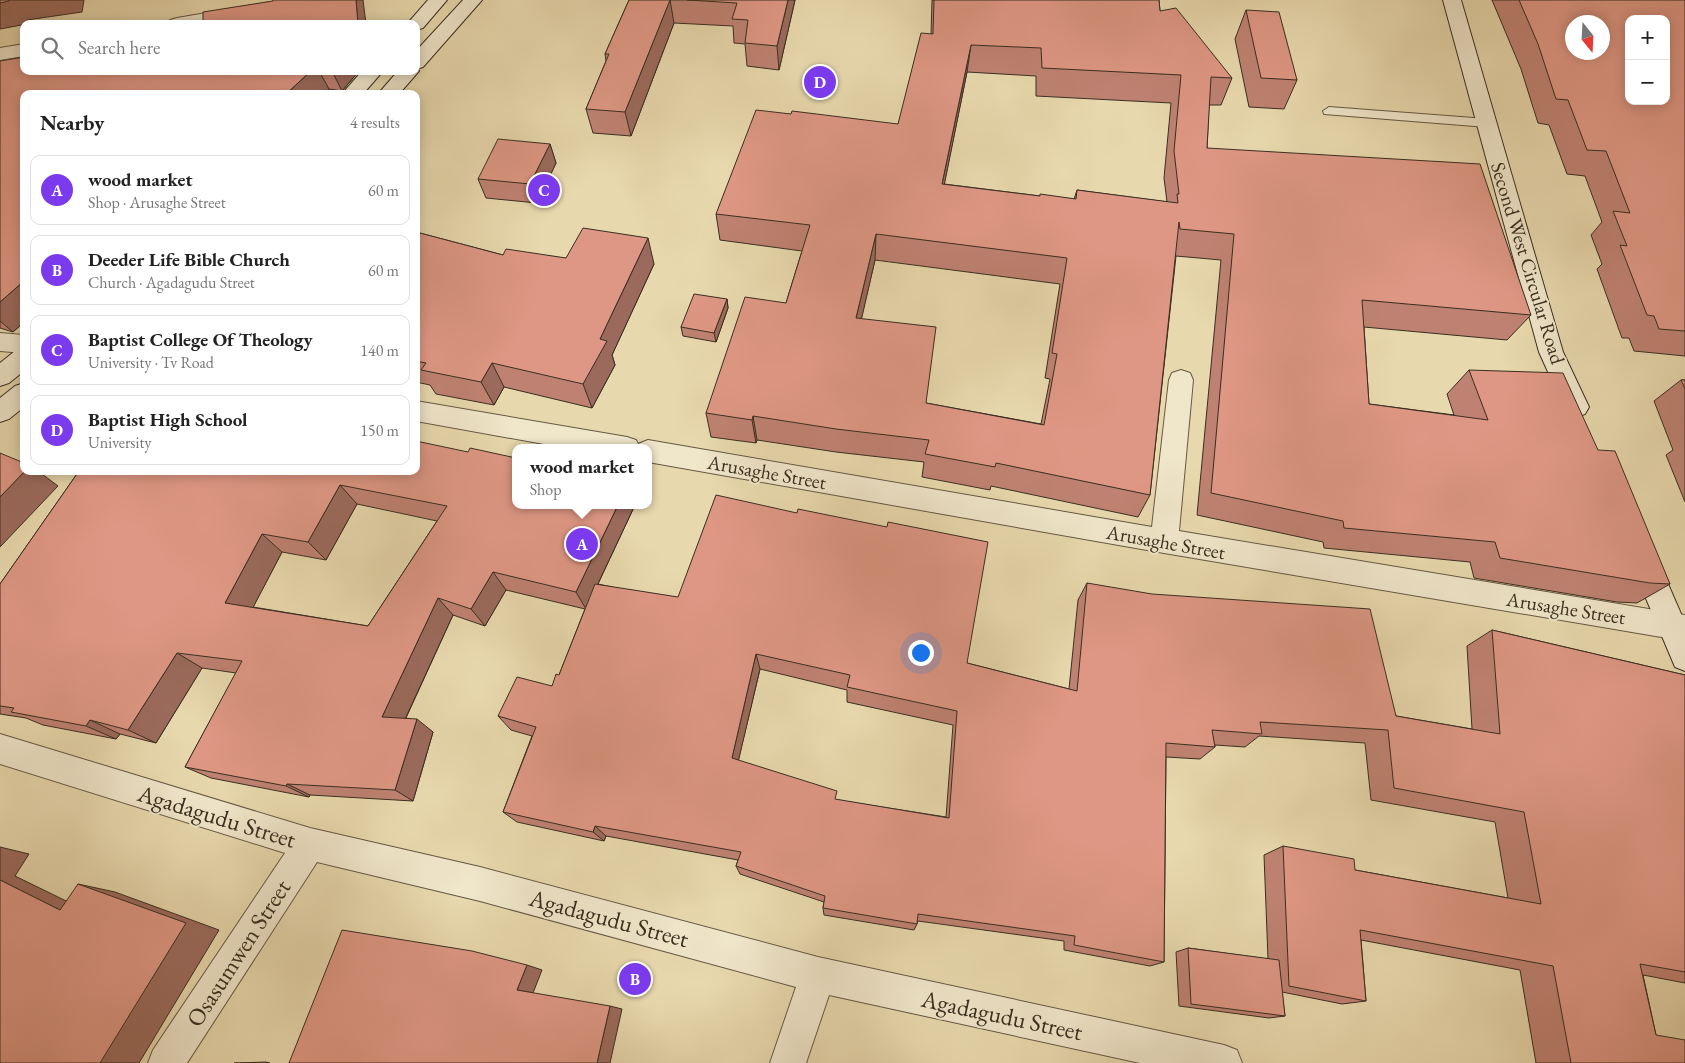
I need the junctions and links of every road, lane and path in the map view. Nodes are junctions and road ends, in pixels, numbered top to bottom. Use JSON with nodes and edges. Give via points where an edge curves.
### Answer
{"nodes":[{"id":1,"x":314,"y":0,"type":"edge"},
{"id":2,"x":438,"y":0,"type":"edge"},
{"id":3,"x":473,"y":0,"type":"edge"},
{"id":4,"x":1452,"y":0,"type":"edge"},
{"id":5,"x":200,"y":20,"type":"edge"},
{"id":6,"x":420,"y":20,"type":"edge"},
{"id":7,"x":20,"y":51,"type":"edge"},
{"id":8,"x":0,"y":54,"type":"edge"},
{"id":9,"x":420,"y":59,"type":"edge"},
{"id":10,"x":369,"y":75,"type":"edge"},
{"id":11,"x":405,"y":75,"type":"edge"},
{"id":12,"x":356,"y":90,"type":"edge"},
{"id":13,"x":392,"y":90,"type":"edge"},
{"id":14,"x":1329,"y":111,"type":"dead end"},
{"id":15,"x":1486,"y":123,"type":"junction"},
{"id":16,"x":0,"y":342,"type":"edge"},
{"id":17,"x":20,"y":344,"type":"edge"},
{"id":18,"x":20,"y":361,"type":"edge"},
{"id":19,"x":0,"y":376,"type":"edge"},
{"id":20,"x":1181,"y":380,"type":"dead end"},
{"id":21,"x":20,"y":396,"type":"edge"},
{"id":22,"x":0,"y":412,"type":"edge"},
{"id":23,"x":420,"y":412,"type":"edge"},
{"id":24,"x":1584,"y":425,"type":"edge"},
{"id":25,"x":604,"y":444,"type":"edge"},
{"id":26,"x":652,"y":452,"type":"edge"},
{"id":27,"x":1632,"y":535,"type":"edge"},
{"id":28,"x":1164,"y":542,"type":"junction"},
{"id":29,"x":1679,"y":627,"type":"edge"},
{"id":30,"x":1685,"y":657,"type":"edge"},
{"id":31,"x":0,"y":749,"type":"edge"},
{"id":32,"x":310,"y":844,"type":"junction"},
{"id":33,"x":818,"y":975,"type":"junction"},
{"id":34,"x":166,"y":1063,"type":"edge"},
{"id":35,"x":788,"y":1063,"type":"edge"},
{"id":36,"x":1224,"y":1063,"type":"edge"}],
"edges":[{"from":1,"to":5,"type":"street"},
{"from":2,"to":6,"type":"street"},
{"from":3,"to":9,"type":"street"},
{"from":4,"to":15,"type":"street","name":"Second West Circular Road"},
{"from":7,"to":8,"type":"street"},
{"from":10,"to":12,"type":"street"},
{"from":11,"to":13,"type":"street"},
{"from":14,"to":15,"type":"lane"},
{"from":15,"to":24,"type":"street","name":"Second West Circular Road","via":[[1552,352]]},
{"from":16,"to":17,"type":"street"},
{"from":18,"to":19,"type":"street"},
{"from":20,"to":28,"type":"street"},
{"from":21,"to":22,"type":"street"},
{"from":23,"to":25,"type":"street"},
{"from":26,"to":28,"type":"street","name":"Arusaghe Street"},
{"from":27,"to":29,"type":"street"},
{"from":28,"to":29,"type":"street","name":"Arusaghe Street"},
{"from":29,"to":30,"type":"street"},
{"from":31,"to":32,"type":"street","name":"Agadagudu Street"},
{"from":32,"to":33,"type":"street","name":"Agadagudu Street","via":[[480,884]]},
{"from":32,"to":34,"type":"street","name":"Osasumwen Street"},
{"from":33,"to":35,"type":"street"},
{"from":33,"to":36,"type":"street","name":"Agadagudu Street"}]}
